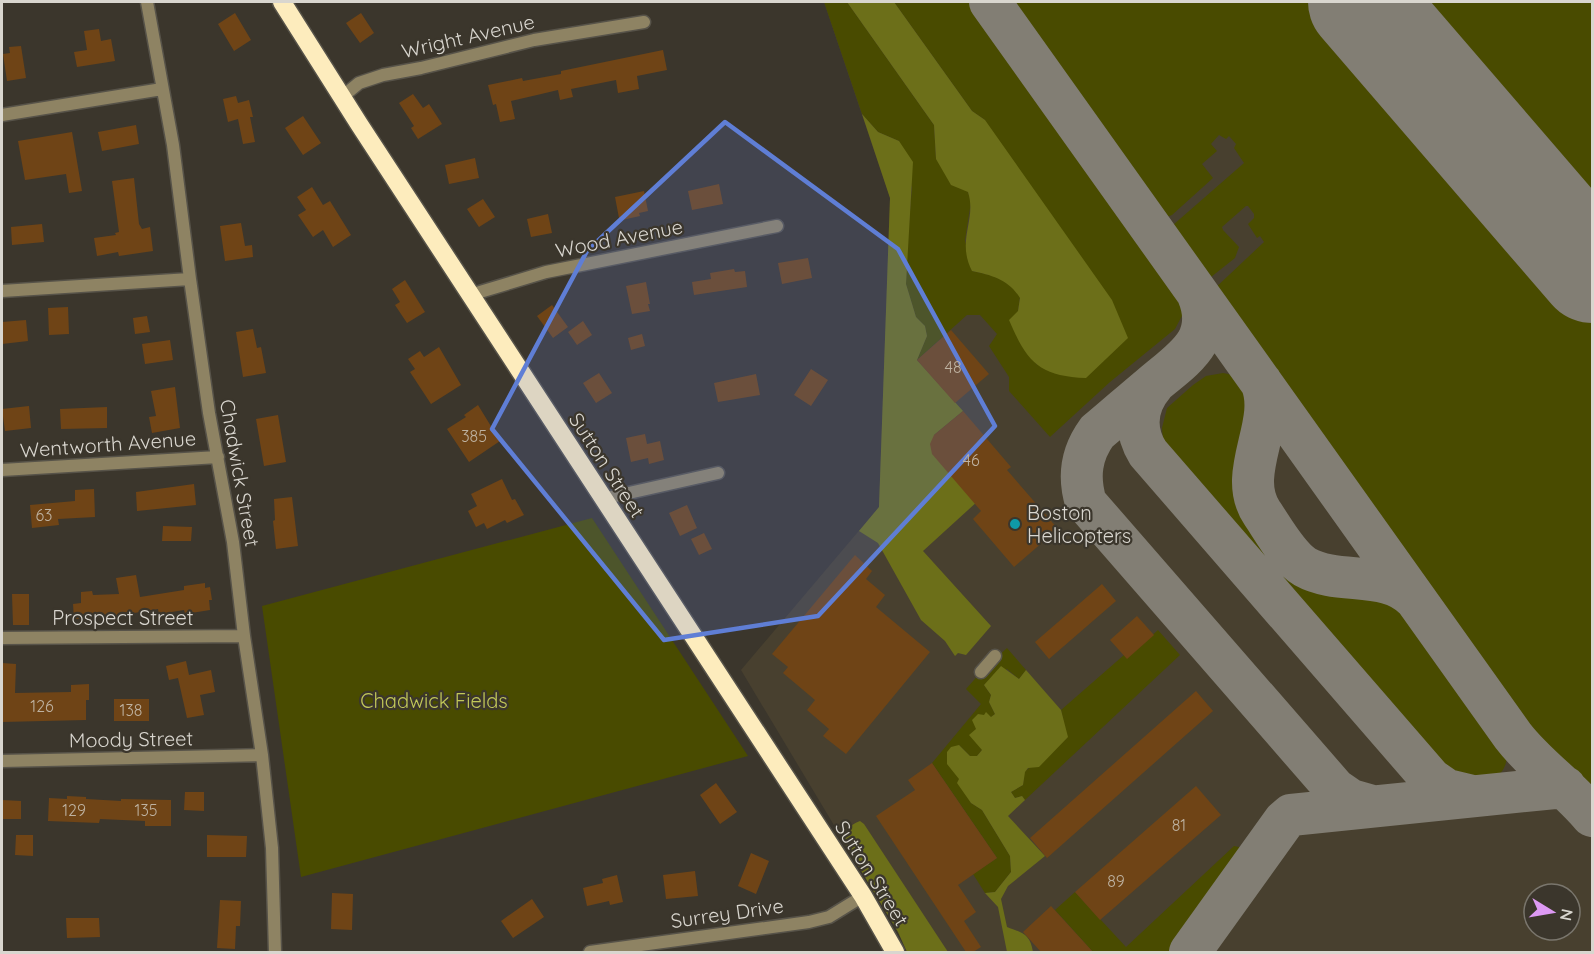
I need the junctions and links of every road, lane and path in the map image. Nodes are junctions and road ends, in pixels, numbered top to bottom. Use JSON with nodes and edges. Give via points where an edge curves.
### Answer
{"nodes":[{"id":1,"x":147,"y":2,"type":"edge"},
{"id":2,"x":282,"y":2,"type":"edge"},
{"id":3,"x":644,"y":22,"type":"dead end"},
{"id":4,"x":162,"y":89,"type":"junction"},
{"id":5,"x":342,"y":97,"type":"junction"},
{"id":6,"x":2,"y":115,"type":"edge"},
{"id":7,"x":777,"y":226,"type":"dead end"},
{"id":8,"x":190,"y":279,"type":"junction"},
{"id":9,"x":2,"y":291,"type":"edge"},
{"id":10,"x":470,"y":295,"type":"junction"},
{"id":11,"x":218,"y":457,"type":"junction"},
{"id":12,"x":2,"y":470,"type":"edge"},
{"id":13,"x":718,"y":473,"type":"dead end"},
{"id":14,"x":602,"y":499,"type":"junction"},
{"id":15,"x":244,"y":636,"type":"junction"},
{"id":16,"x":2,"y":638,"type":"edge"},
{"id":17,"x":995,"y":656,"type":"dead end"},
{"id":18,"x":981,"y":672,"type":"dead end"},
{"id":19,"x":262,"y":755,"type":"junction"},
{"id":20,"x":2,"y":761,"type":"edge"},
{"id":21,"x":863,"y":896,"type":"junction"},
{"id":22,"x":275,"y":952,"type":"edge"},
{"id":23,"x":590,"y":952,"type":"edge"},
{"id":24,"x":895,"y":952,"type":"edge"}],
"edges":[{"from":1,"to":4,"type":"street","name":"Chadwick Street"},
{"from":2,"to":5,"type":"highway","name":"Sutton Street"},
{"from":3,"to":5,"type":"street","name":"Wright Avenue","via":[[534,40],[383,75],[359,83]]},
{"from":4,"to":6,"type":"street"},
{"from":4,"to":8,"type":"street","name":"Chadwick Street"},
{"from":5,"to":10,"type":"highway","name":"Sutton Street"},
{"from":7,"to":10,"type":"street","name":"Wood Avenue","via":[[546,272]]},
{"from":8,"to":9,"type":"street"},
{"from":8,"to":11,"type":"street","name":"Chadwick Street"},
{"from":10,"to":14,"type":"highway","name":"Sutton Street"},
{"from":11,"to":12,"type":"street","name":"Wentworth Avenue"},
{"from":11,"to":15,"type":"street","name":"Chadwick Street"},
{"from":13,"to":14,"type":"street"},
{"from":14,"to":21,"type":"highway","name":"Sutton Street"},
{"from":15,"to":16,"type":"street","name":"Prospect Street"},
{"from":15,"to":19,"type":"street","name":"Chadwick Street"},
{"from":17,"to":18,"type":"street"},
{"from":19,"to":20,"type":"street","name":"Moody Street"},
{"from":19,"to":22,"type":"street","name":"Chadwick Street","via":[[272,848]]},
{"from":21,"to":23,"type":"street","name":"Surrey Drive","via":[[829,917],[809,922]]},
{"from":21,"to":24,"type":"highway","name":"Sutton Street"}]}
